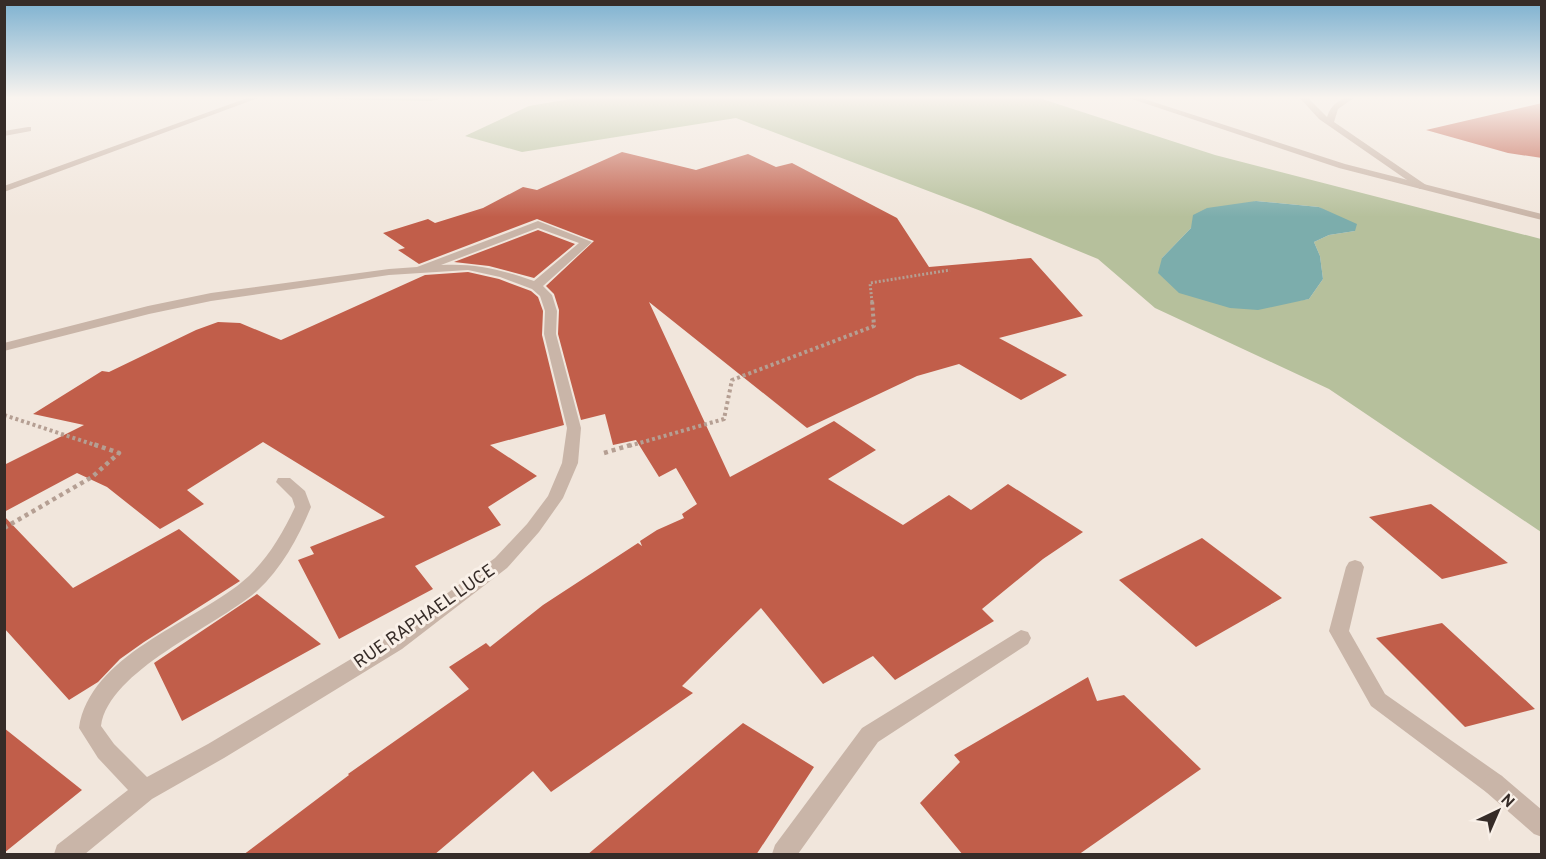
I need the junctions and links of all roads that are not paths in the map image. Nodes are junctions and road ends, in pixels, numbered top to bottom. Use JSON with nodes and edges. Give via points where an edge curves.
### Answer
{"nodes":[{"id":1,"x":147,"y":137,"type":"edge"},
{"id":2,"x":1253,"y":137,"type":"edge"},
{"id":3,"x":1352,"y":137,"type":"edge"},
{"id":4,"x":1423,"y":187,"type":"junction"},
{"id":5,"x":4,"y":189,"type":"edge"},
{"id":6,"x":1542,"y":217,"type":"edge"},
{"id":7,"x":421,"y":269,"type":"junction"},
{"id":8,"x":536,"y":286,"type":"junction"},
{"id":9,"x":4,"y":347,"type":"edge"},
{"id":10,"x":284,"y":482,"type":"dead end"},
{"id":11,"x":1355,"y":567,"type":"dead end"},
{"id":12,"x":1021,"y":638,"type":"dead end"},
{"id":13,"x":144,"y":791,"type":"junction"},
{"id":14,"x":1542,"y":826,"type":"edge"},
{"id":15,"x":66,"y":855,"type":"edge"},
{"id":16,"x":783,"y":855,"type":"edge"}],
"edges":[{"from":1,"to":5,"type":"street"},
{"from":2,"to":4,"type":"street"},
{"from":3,"to":4,"type":"street"},
{"from":4,"to":6,"type":"street"},
{"from":7,"to":8,"type":"street","via":[[468,267]]},
{"from":7,"to":8,"type":"street","via":[[538,224],[587,242]]},
{"from":7,"to":9,"type":"street","via":[[211,297]]},
{"from":8,"to":13,"type":"street","name":"RUE RAPHAEL LUCE","via":[[546,295],[551,311],[550,334],[574,428],[570,463],[555,498],[533,528],[501,563],[395,643]]},
{"from":10,"to":13,"type":"street","via":[[299,495],[303,507],[277,558],[250,587],[112,683],[94,708],[90,728]]},
{"from":11,"to":14,"type":"street","via":[[1339,631],[1378,700],[1494,784]]},
{"from":12,"to":16,"type":"street","via":[[870,735]]},
{"from":13,"to":15,"type":"street","name":"RUE RAPHAEL LUCE"}]}
